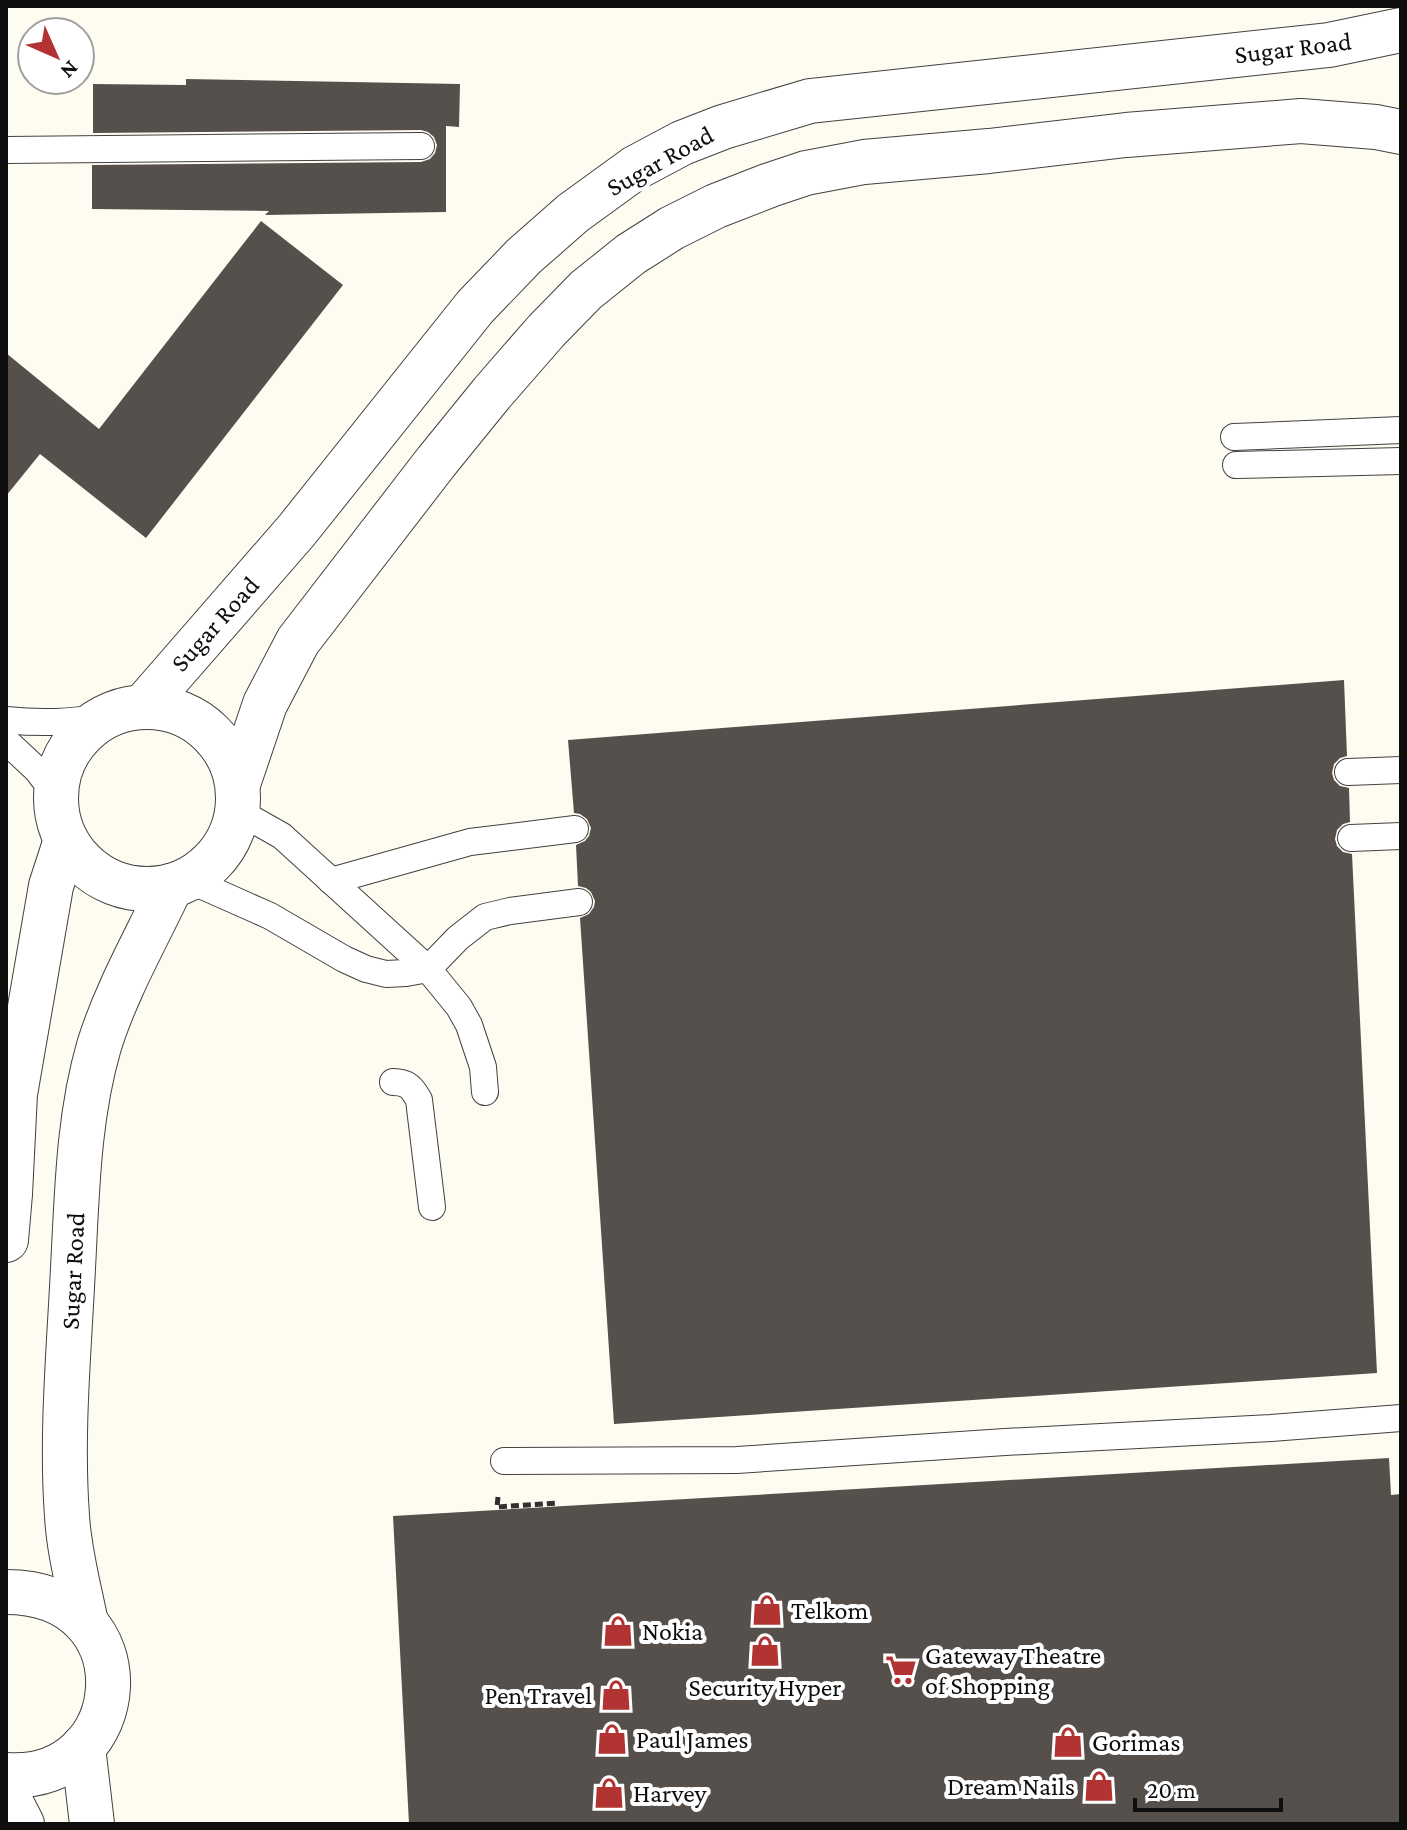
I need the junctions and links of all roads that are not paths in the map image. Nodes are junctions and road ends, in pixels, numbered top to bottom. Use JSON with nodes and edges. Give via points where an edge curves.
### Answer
{"nodes":[{"id":1,"x":1401,"y":30,"type":"edge"},
{"id":2,"x":1401,"y":132,"type":"edge"},
{"id":3,"x":421,"y":146,"type":"dead end"},
{"id":4,"x":6,"y":150,"type":"edge"},
{"id":5,"x":1401,"y":430,"type":"edge"},
{"id":6,"x":1234,"y":437,"type":"dead end"},
{"id":7,"x":1401,"y":461,"type":"edge"},
{"id":8,"x":1236,"y":465,"type":"dead end"},
{"id":9,"x":124,"y":712,"type":"junction"},
{"id":10,"x":6,"y":720,"type":"edge"},
{"id":11,"x":6,"y":741,"type":"edge"},
{"id":12,"x":1401,"y":770,"type":"edge"},
{"id":13,"x":1348,"y":772,"type":"dead end"},
{"id":14,"x":56,"y":795,"type":"junction"},
{"id":15,"x":238,"y":798,"type":"junction"},
{"id":16,"x":575,"y":829,"type":"dead end"},
{"id":17,"x":1401,"y":836,"type":"edge"},
{"id":18,"x":1351,"y":838,"type":"dead end"},
{"id":19,"x":66,"y":840,"type":"junction"},
{"id":20,"x":331,"y":881,"type":"junction"},
{"id":21,"x":180,"y":883,"type":"junction"},
{"id":22,"x":579,"y":902,"type":"dead end"},
{"id":23,"x":428,"y":969,"type":"junction"},
{"id":24,"x":393,"y":1082,"type":"dead end"},
{"id":25,"x":485,"y":1092,"type":"dead end"},
{"id":26,"x":432,"y":1207,"type":"dead end"},
{"id":27,"x":6,"y":1240,"type":"edge"},
{"id":28,"x":1401,"y":1418,"type":"edge"},
{"id":29,"x":504,"y":1461,"type":"dead end"},
{"id":30,"x":6,"y":1592,"type":"edge"},
{"id":31,"x":86,"y":1623,"type":"junction"},
{"id":32,"x":83,"y":1747,"type":"junction"},
{"id":33,"x":6,"y":1775,"type":"edge"},
{"id":34,"x":6,"y":1793,"type":"edge"},
{"id":35,"x":22,"y":1824,"type":"edge"},
{"id":36,"x":92,"y":1824,"type":"edge"}],
"edges":[{"from":1,"to":9,"type":"street","name":"Sugar Road","via":[[1329,45],[810,101],[723,127],[635,168],[573,213],[475,307],[297,530]]},
{"from":2,"to":15,"type":"street","via":[[1301,121],[864,162],[770,185],[672,228],[586,290],[519,362],[298,641],[265,704]]},
{"from":3,"to":4,"type":"lane"},
{"from":5,"to":6,"type":"lane"},
{"from":7,"to":8,"type":"lane"},
{"from":9,"to":10,"type":"lane","via":[[58,723]]},
{"from":9,"to":14,"type":"street","via":[[85,731],[70,749]]},
{"from":9,"to":15,"type":"street","via":[[165,708],[205,727],[232,763]]},
{"from":11,"to":14,"type":"lane"},
{"from":12,"to":13,"type":"lane"},
{"from":14,"to":19,"type":"street"},
{"from":15,"to":20,"type":"lane"},
{"from":15,"to":21,"type":"street","via":[[232,832],[222,851]]},
{"from":16,"to":20,"type":"lane","via":[[470,842]]},
{"from":17,"to":18,"type":"lane"},
{"from":19,"to":21,"type":"street","via":[[84,865],[110,882],[140,890]]},
{"from":19,"to":27,"type":"street","via":[[51,886],[15,1094]]},
{"from":20,"to":23,"type":"lane"},
{"from":21,"to":23,"type":"lane","via":[[270,916],[366,969],[386,974]]},
{"from":21,"to":31,"type":"street","name":"Sugar Road","via":[[116,1001],[99,1047],[82,1138],[64,1453],[67,1520]]},
{"from":22,"to":23,"type":"lane","via":[[485,917]]},
{"from":23,"to":25,"type":"lane","via":[[469,1025]]},
{"from":24,"to":26,"type":"lane","via":[[410,1086],[419,1100]]},
{"from":28,"to":29,"type":"lane","via":[[737,1460]]},
{"from":30,"to":31,"type":"street","via":[[48,1598]]},
{"from":31,"to":32,"type":"street","via":[[103,1652],[109,1685],[97,1728]]},
{"from":32,"to":33,"type":"street","via":[[54,1768]]},
{"from":32,"to":36,"type":"street"},
{"from":34,"to":35,"type":"street"}]}
